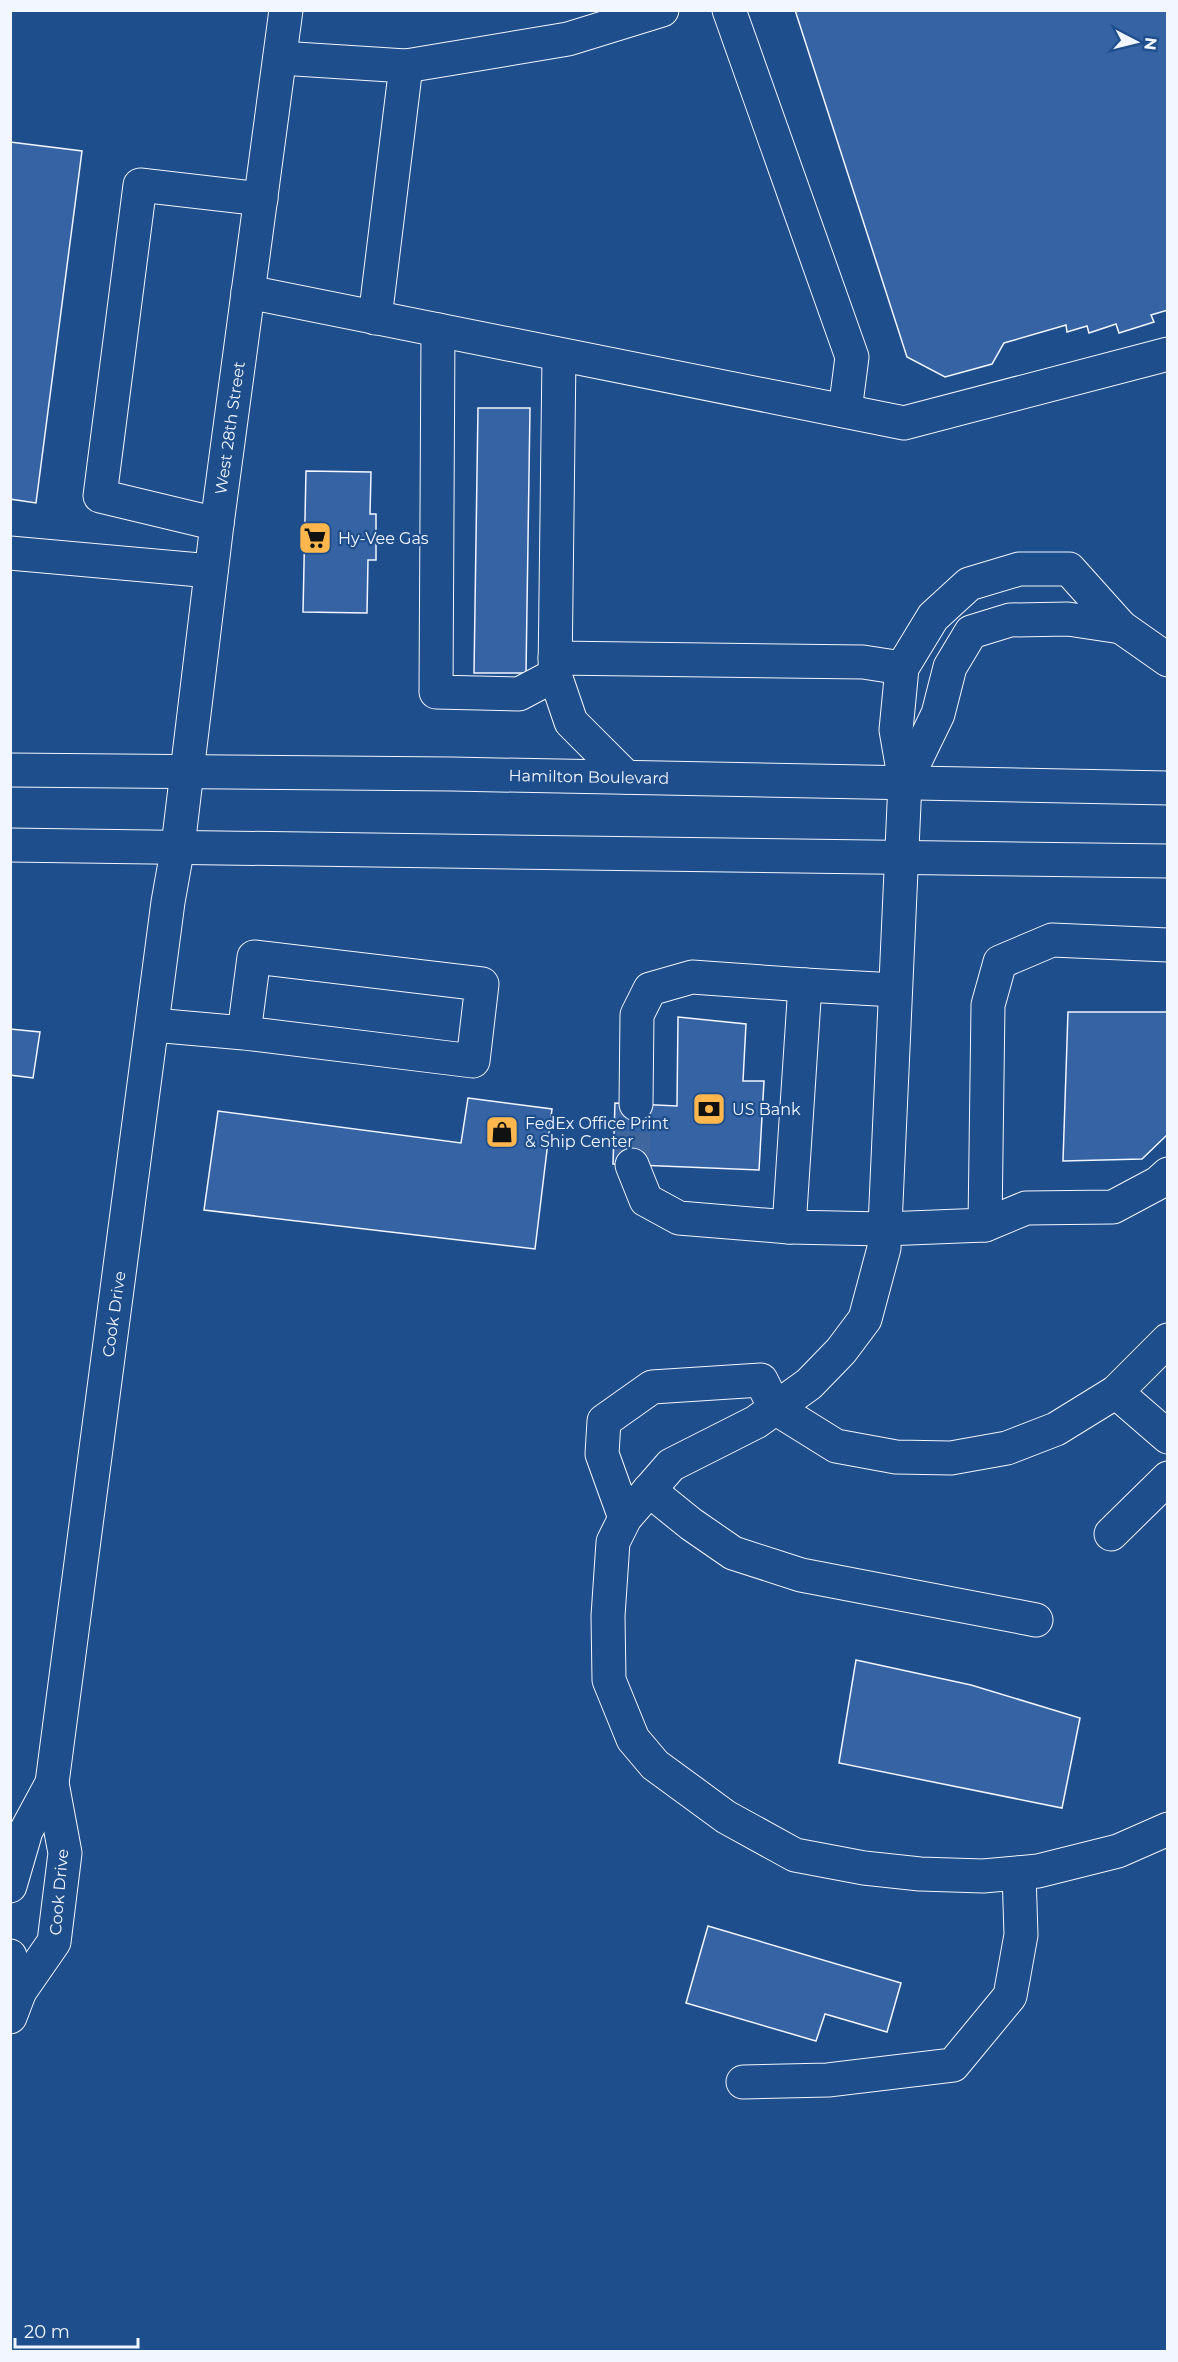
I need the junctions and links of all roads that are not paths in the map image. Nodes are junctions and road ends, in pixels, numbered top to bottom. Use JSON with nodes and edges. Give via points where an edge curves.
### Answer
{"nodes":[{"id":1,"x":286,"y":10,"type":"edge"},
{"id":2,"x":662,"y":10,"type":"edge"},
{"id":3,"x":729,"y":10,"type":"edge"},
{"id":4,"x":279,"y":58,"type":"junction"},
{"id":5,"x":406,"y":66,"type":"junction"},
{"id":6,"x":261,"y":199,"type":"junction"},
{"id":7,"x":248,"y":292,"type":"junction"},
{"id":8,"x":375,"y":318,"type":"junction"},
{"id":9,"x":438,"y":330,"type":"junction"},
{"id":10,"x":559,"y":354,"type":"junction"},
{"id":11,"x":1167,"y":354,"type":"edge"},
{"id":12,"x":845,"y":411,"type":"junction"},
{"id":13,"x":217,"y":524,"type":"junction"},
{"id":14,"x":10,"y":554,"type":"edge"},
{"id":15,"x":211,"y":571,"type":"junction"},
{"id":16,"x":1121,"y":627,"type":"junction"},
{"id":17,"x":1167,"y":660,"type":"edge"},
{"id":18,"x":555,"y":666,"type":"junction"},
{"id":19,"x":902,"y":668,"type":"junction"},
{"id":20,"x":10,"y":770,"type":"edge"},
{"id":21,"x":186,"y":771,"type":"junction"},
{"id":22,"x":626,"y":777,"type":"junction"},
{"id":23,"x":905,"y":782,"type":"junction"},
{"id":24,"x":1167,"y":788,"type":"edge"},
{"id":25,"x":10,"y":845,"type":"edge"},
{"id":26,"x":178,"y":846,"type":"junction"},
{"id":27,"x":900,"y":856,"type":"junction"},
{"id":28,"x":1167,"y":861,"type":"edge"},
{"id":29,"x":1167,"y":945,"type":"edge"},
{"id":30,"x":805,"y":985,"type":"junction"},
{"id":31,"x":895,"y":990,"type":"junction"},
{"id":32,"x":153,"y":1025,"type":"junction"},
{"id":33,"x":244,"y":1033,"type":"junction"},
{"id":34,"x":636,"y":1104,"type":"tunnel mouth"},
{"id":35,"x":632,"y":1165,"type":"tunnel mouth"},
{"id":36,"x":1167,"y":1174,"type":"edge"},
{"id":37,"x":985,"y":1225,"type":"junction"},
{"id":38,"x":789,"y":1227,"type":"junction"},
{"id":39,"x":885,"y":1229,"type":"junction"},
{"id":40,"x":1167,"y":1340,"type":"edge"},
{"id":41,"x":1116,"y":1392,"type":"junction"},
{"id":42,"x":775,"y":1408,"type":"junction"},
{"id":43,"x":1167,"y":1437,"type":"edge"},
{"id":44,"x":1167,"y":1478,"type":"edge"},
{"id":45,"x":649,"y":1490,"type":"junction"},
{"id":46,"x":625,"y":1518,"type":"junction"},
{"id":47,"x":1111,"y":1534,"type":"dead end"},
{"id":48,"x":1036,"y":1620,"type":"dead end"},
{"id":49,"x":52,"y":1783,"type":"junction"},
{"id":50,"x":1167,"y":1829,"type":"edge"},
{"id":51,"x":65,"y":1853,"type":"junction"},
{"id":52,"x":12,"y":1869,"type":"edge"},
{"id":53,"x":1019,"y":1873,"type":"junction"},
{"id":54,"x":10,"y":1956,"type":"edge"},
{"id":55,"x":15,"y":2004,"type":"edge"},
{"id":56,"x":743,"y":2082,"type":"dead end"}],
"edges":[{"from":1,"to":4,"type":"main road","name":"West 28th Street"},
{"from":2,"to":5,"type":"main road","via":[[568,39]]},
{"from":3,"to":12,"type":"main road","via":[[852,357]]},
{"from":4,"to":5,"type":"main road"},
{"from":4,"to":6,"type":"main road","name":"West 28th Street"},
{"from":5,"to":8,"type":"main road"},
{"from":6,"to":7,"type":"main road","name":"West 28th Street"},
{"from":6,"to":13,"type":"main road","via":[[140,185],[100,496]]},
{"from":7,"to":8,"type":"main road"},
{"from":7,"to":13,"type":"main road","name":"West 28th Street"},
{"from":8,"to":9,"type":"main road"},
{"from":9,"to":10,"type":"main road"},
{"from":9,"to":18,"type":"main road","via":[[436,692],[519,694]]},
{"from":10,"to":12,"type":"main road"},
{"from":10,"to":18,"type":"main road"},
{"from":11,"to":12,"type":"main road","via":[[904,423]]},
{"from":13,"to":15,"type":"main road","name":"West 28th Street"},
{"from":14,"to":15,"type":"main road"},
{"from":15,"to":21,"type":"main road","name":"West 28th Street"},
{"from":16,"to":17,"type":"main road"},
{"from":16,"to":19,"type":"main road","via":[[1069,569],[1019,569],[969,584],[933,617]]},
{"from":16,"to":23,"type":"main road","via":[[1068,619],[1010,620],[971,632],[950,667],[938,714]]},
{"from":18,"to":19,"type":"main road","via":[[863,662]]},
{"from":18,"to":22,"type":"main road","via":[[571,722]]},
{"from":19,"to":23,"type":"main road","via":[[896,730]]},
{"from":20,"to":21,"type":"main road","name":"Hamilton Boulevard"},
{"from":21,"to":22,"type":"main road","name":"Hamilton Boulevard"},
{"from":21,"to":26,"type":"main road","name":"West 28th Street"},
{"from":22,"to":23,"type":"main road","name":"Hamilton Boulevard"},
{"from":23,"to":24,"type":"main road","name":"Hamilton Boulevard"},
{"from":23,"to":27,"type":"main road"},
{"from":25,"to":26,"type":"main road"},
{"from":26,"to":27,"type":"main road"},
{"from":26,"to":32,"type":"main road","name":"Cook Drive"},
{"from":27,"to":28,"type":"main road"},
{"from":27,"to":31,"type":"main road"},
{"from":29,"to":37,"type":"main road","via":[[1052,940],[1000,962],[987,1005]]},
{"from":30,"to":31,"type":"main road"},
{"from":30,"to":34,"type":"main road","via":[[692,976],[650,989],[637,1016]]},
{"from":30,"to":38,"type":"main road"},
{"from":31,"to":39,"type":"main road"},
{"from":32,"to":33,"type":"main road"},
{"from":32,"to":49,"type":"main road","name":"Cook Drive"},
{"from":33,"to":33,"type":"main road","via":[[473,1061],[482,984],[254,957]]},
{"from":35,"to":38,"type":"main road","via":[[646,1200],[679,1218]]},
{"from":36,"to":37,"type":"main road","via":[[1113,1207],[1026,1208]]},
{"from":37,"to":39,"type":"main road"},
{"from":38,"to":39,"type":"main road"},
{"from":39,"to":42,"type":"main road","via":[[884,1248],[864,1319],[841,1351],[809,1384]]},
{"from":40,"to":41,"type":"main road"},
{"from":41,"to":42,"type":"main road","via":[[1056,1429],[1007,1448],[951,1458],[896,1457],[836,1446]]},
{"from":41,"to":43,"type":"main road"},
{"from":42,"to":45,"type":"main road","via":[[756,1422],[671,1465]]},
{"from":42,"to":46,"type":"main road","via":[[761,1380],[652,1387],[604,1421],[602,1454]]},
{"from":44,"to":47,"type":"main road"},
{"from":45,"to":46,"type":"main road"},
{"from":45,"to":48,"type":"main road","via":[[733,1553],[801,1575]]},
{"from":46,"to":53,"type":"main road","via":[[613,1542],[609,1680],[633,1739],[655,1766],[726,1817],[795,1855],[920,1874]]},
{"from":49,"to":51,"type":"main road","name":"Cook Drive"},
{"from":49,"to":52,"type":"main road","name":"Cook Drive","via":[[26,1831]]},
{"from":50,"to":53,"type":"main road","via":[[1118,1851]]},
{"from":51,"to":52,"type":"main road"},
{"from":51,"to":55,"type":"main road","name":"Cook Drive","via":[[54,1942]]},
{"from":53,"to":56,"type":"main road","via":[[1021,1935],[1010,1996],[953,2065],[828,2080]]},
{"from":54,"to":55,"type":"main road","name":"Cook Drive"}]}
